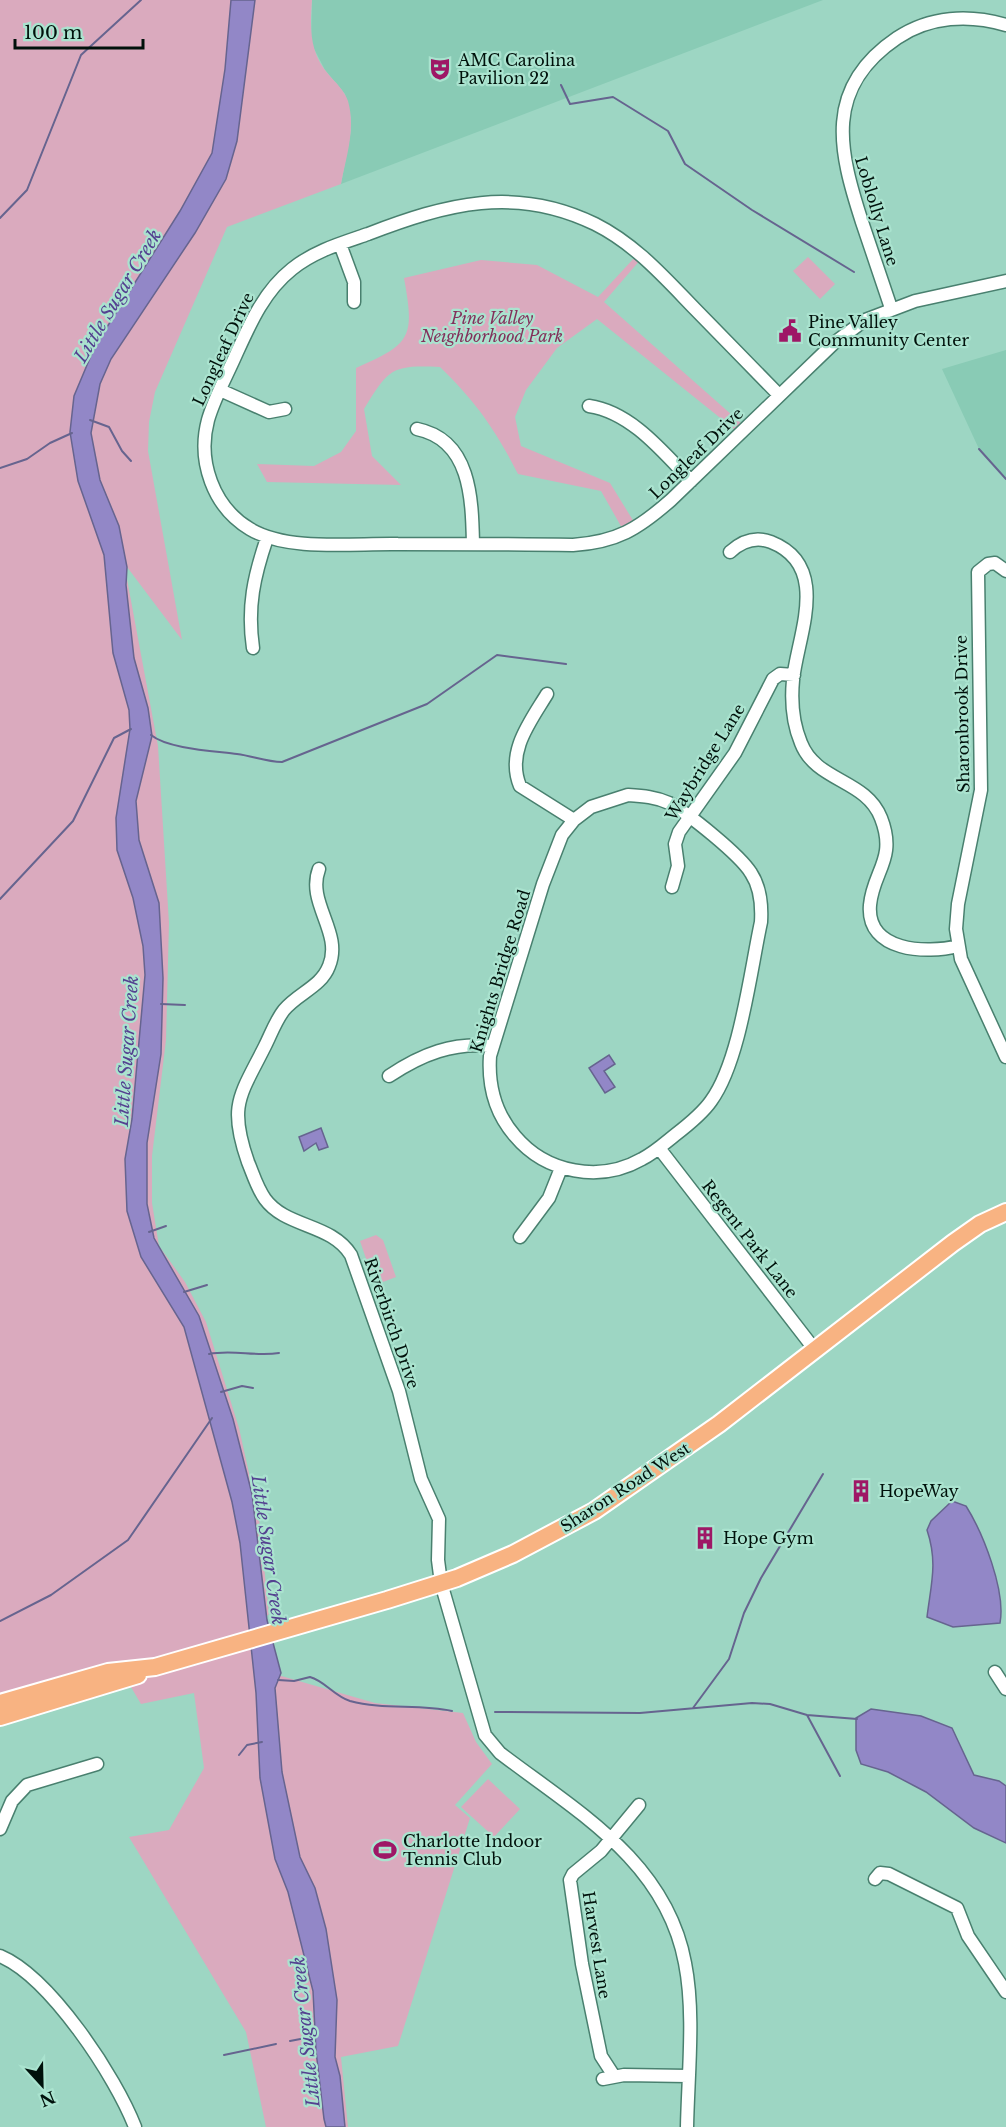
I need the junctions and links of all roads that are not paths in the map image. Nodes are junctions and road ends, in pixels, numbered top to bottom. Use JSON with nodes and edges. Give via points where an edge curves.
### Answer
{"nodes":[{"id":1,"x":1006,"y":25,"type":"edge"},
{"id":2,"x":340,"y":244,"type":"junction"},
{"id":3,"x":1006,"y":281,"type":"edge"},
{"id":4,"x":354,"y":302,"type":"dead end"},
{"id":5,"x":891,"y":308,"type":"junction"},
{"id":6,"x":220,"y":390,"type":"junction"},
{"id":7,"x":779,"y":395,"type":"junction"},
{"id":8,"x":589,"y":406,"type":"dead end"},
{"id":9,"x":285,"y":409,"type":"dead end"},
{"id":10,"x":417,"y":429,"type":"dead end"},
{"id":11,"x":691,"y":481,"type":"junction"},
{"id":12,"x":267,"y":538,"type":"junction"},
{"id":13,"x":473,"y":544,"type":"junction"},
{"id":14,"x":730,"y":552,"type":"dead end"},
{"id":15,"x":1006,"y":571,"type":"edge"},
{"id":16,"x":253,"y":648,"type":"dead end"},
{"id":17,"x":794,"y":675,"type":"junction"},
{"id":18,"x":547,"y":694,"type":"dead end"},
{"id":19,"x":690,"y":818,"type":"junction"},
{"id":20,"x":574,"y":820,"type":"junction"},
{"id":21,"x":320,"y":869,"type":"dead end"},
{"id":22,"x":672,"y":887,"type":"dead end"},
{"id":23,"x":958,"y":946,"type":"junction"},
{"id":24,"x":492,"y":1046,"type":"junction"},
{"id":25,"x":1006,"y":1057,"type":"edge"},
{"id":26,"x":389,"y":1076,"type":"dead end"},
{"id":27,"x":659,"y":1148,"type":"junction"},
{"id":28,"x":561,"y":1168,"type":"junction"},
{"id":29,"x":1006,"y":1212,"type":"edge"},
{"id":30,"x":520,"y":1237,"type":"dead end"},
{"id":31,"x":815,"y":1350,"type":"junction"},
{"id":32,"x":441,"y":1583,"type":"junction"},
{"id":33,"x":155,"y":1667,"type":"junction"},
{"id":34,"x":995,"y":1672,"type":"dead end"},
{"id":35,"x":1006,"y":1689,"type":"edge"},
{"id":36,"x":0,"y":1703,"type":"edge"},
{"id":37,"x":0,"y":1718,"type":"edge"},
{"id":38,"x":97,"y":1764,"type":"dead end"},
{"id":39,"x":639,"y":1805,"type":"dead end"},
{"id":40,"x":0,"y":1829,"type":"edge"},
{"id":41,"x":612,"y":1838,"type":"junction"},
{"id":42,"x":876,"y":1879,"type":"dead end"},
{"id":43,"x":0,"y":1956,"type":"edge"},
{"id":44,"x":1006,"y":1992,"type":"edge"},
{"id":45,"x":688,"y":2076,"type":"junction"},
{"id":46,"x":135,"y":2127,"type":"edge"},
{"id":47,"x":687,"y":2127,"type":"edge"}],
"edges":[{"from":1,"to":5,"type":"street","name":"Loblolly Lane","via":[[970,18],[919,26],[878,54],[857,80],[847,103],[841,138],[846,172]]},
{"from":2,"to":4,"type":"street","via":[[354,282]]},
{"from":2,"to":6,"type":"street","name":"Longleaf Drive","via":[[302,261],[273,287],[258,308]]},
{"from":2,"to":7,"type":"street","name":"Longleaf Drive","via":[[456,205],[516,202],[573,215],[614,234],[643,256]]},
{"from":3,"to":5,"type":"street","name":"Longleaf Drive"},
{"from":5,"to":7,"type":"street","name":"Longleaf Drive","via":[[851,329]]},
{"from":6,"to":9,"type":"street","via":[[269,412]]},
{"from":6,"to":12,"type":"street","name":"Longleaf Drive","via":[[205,432],[209,478],[231,514]]},
{"from":7,"to":11,"type":"street","name":"Longleaf Drive"},
{"from":8,"to":11,"type":"street","via":[[608,410],[632,425]]},
{"from":10,"to":13,"type":"street","via":[[440,437],[463,468],[472,501]]},
{"from":11,"to":13,"type":"street","name":"Longleaf Drive","via":[[643,524],[609,540],[573,545]]},
{"from":12,"to":13,"type":"street","name":"Longleaf Drive","via":[[290,543]]},
{"from":12,"to":16,"type":"street","via":[[252,586]]},
{"from":14,"to":17,"type":"street","via":[[742,543],[760,539],[782,548],[800,569],[807,594],[806,621]]},
{"from":15,"to":23,"type":"street","name":"Sharonbrook Drive","via":[[995,563],[978,572],[981,790],[957,912]]},
{"from":17,"to":19,"type":"street","name":"Waybridge Lane","via":[[780,674],[773,679],[746,734]]},
{"from":17,"to":23,"type":"street","via":[[794,720],[804,750],[824,771],[864,793],[881,817],[886,850],[870,906],[876,929],[891,943],[908,949],[933,951]]},
{"from":18,"to":20,"type":"street","via":[[516,749],[516,777],[520,786]]},
{"from":19,"to":20,"type":"street","name":"Knights Bridge Road","via":[[656,798],[628,795],[604,801]]},
{"from":19,"to":22,"type":"street","name":"Waybridge Lane","via":[[675,844],[678,866]]},
{"from":19,"to":27,"type":"street","name":"Knights Bridge Road","via":[[751,872],[761,896],[761,922],[726,1076],[698,1116]]},
{"from":20,"to":24,"type":"street","name":"Knights Bridge Road","via":[[556,848]]},
{"from":21,"to":32,"type":"street","name":"Riverbirch Drive","via":[[315,892],[332,941],[331,960],[324,976],[279,1017],[244,1087],[237,1115],[238,1131],[266,1201],[340,1240],[351,1255],[399,1391],[421,1479],[439,1519]]},
{"from":23,"to":25,"type":"street","name":"Sharonbrook Drive"},
{"from":24,"to":26,"type":"street","via":[[464,1045],[440,1050]]},
{"from":24,"to":28,"type":"street","name":"Knights Bridge Road","via":[[491,1086],[504,1122],[532,1152]]},
{"from":27,"to":28,"type":"street","name":"Knights Bridge Road","via":[[640,1161],[609,1170]]},
{"from":27,"to":31,"type":"street","name":"Regent Park Lane"},
{"from":28,"to":30,"type":"street","via":[[546,1202]]},
{"from":29,"to":31,"type":"main road","name":"Sharon Road West","via":[[970,1230]]},
{"from":31,"to":32,"type":"main road","name":"Sharon Road West","via":[[719,1424],[594,1511],[513,1554]]},
{"from":32,"to":33,"type":"main road","name":"Sharon Road West"},
{"from":32,"to":41,"type":"street","name":"Riverbirch Drive","via":[[480,1725],[488,1740]]},
{"from":33,"to":36,"type":"main road","name":"Sharon Road West","via":[[108,1672]]},
{"from":33,"to":37,"type":"main road","name":"Sharon Road West","via":[[117,1683]]},
{"from":34,"to":35,"type":"street"},
{"from":38,"to":40,"type":"street","via":[[27,1785],[12,1801]]},
{"from":39,"to":41,"type":"street","name":"Harvest Lane"},
{"from":41,"to":45,"type":"street","name":"Riverbirch Drive","via":[[656,1888],[680,1942],[689,1998]]},
{"from":41,"to":45,"type":"street","name":"Harvest Lane","via":[[570,1880],[601,2056],[609,2078]]},
{"from":42,"to":44,"type":"street","via":[[880,1873],[889,1874],[957,1908],[968,1936]]},
{"from":43,"to":46,"type":"street","via":[[30,1977],[77,2029],[117,2088]]},
{"from":45,"to":47,"type":"street","name":"Riverbirch Drive"}]}
